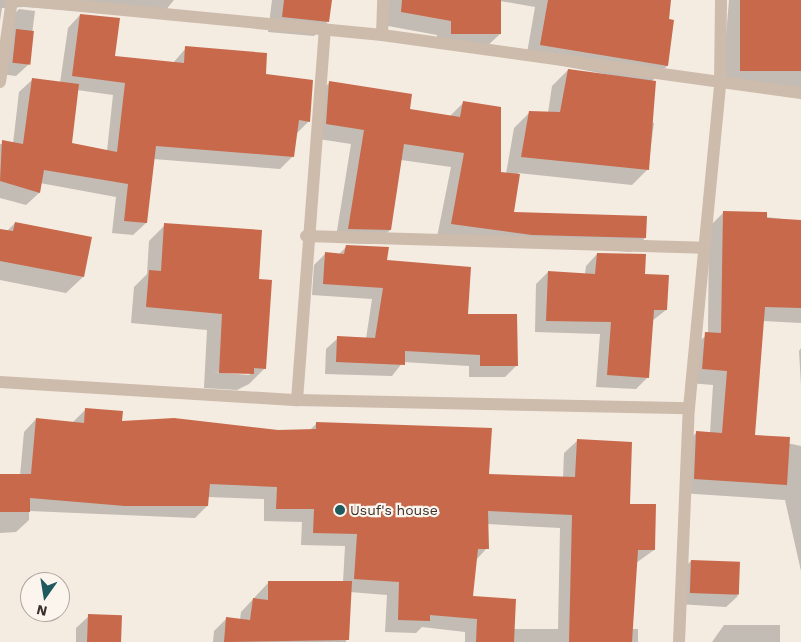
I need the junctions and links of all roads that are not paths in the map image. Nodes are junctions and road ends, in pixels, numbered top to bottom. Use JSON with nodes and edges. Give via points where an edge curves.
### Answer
{"nodes":[{"id":1,"x":12,"y":0,"type":"edge"},
{"id":2,"x":20,"y":0,"type":"edge"},
{"id":3,"x":383,"y":0,"type":"edge"},
{"id":4,"x":721,"y":0,"type":"edge"},
{"id":5,"x":325,"y":29,"type":"junction"},
{"id":6,"x":382,"y":36,"type":"junction"},
{"id":7,"x":0,"y":82,"type":"edge"},
{"id":8,"x":720,"y":84,"type":"junction"},
{"id":9,"x":801,"y":93,"type":"edge"},
{"id":10,"x":306,"y":236,"type":"junction"},
{"id":11,"x":703,"y":248,"type":"junction"},
{"id":12,"x":0,"y":382,"type":"edge"},
{"id":13,"x":297,"y":400,"type":"junction"},
{"id":14,"x":689,"y":408,"type":"junction"},
{"id":15,"x":679,"y":642,"type":"edge"}],
"edges":[{"from":1,"to":7,"type":"street"},
{"from":2,"to":5,"type":"street"},
{"from":3,"to":6,"type":"street"},
{"from":4,"to":8,"type":"street"},
{"from":5,"to":6,"type":"street"},
{"from":5,"to":10,"type":"street"},
{"from":6,"to":8,"type":"street"},
{"from":8,"to":9,"type":"street"},
{"from":8,"to":11,"type":"street"},
{"from":10,"to":11,"type":"street"},
{"from":10,"to":13,"type":"street"},
{"from":11,"to":14,"type":"street"},
{"from":12,"to":13,"type":"street"},
{"from":13,"to":14,"type":"street"},
{"from":14,"to":15,"type":"street"}]}
